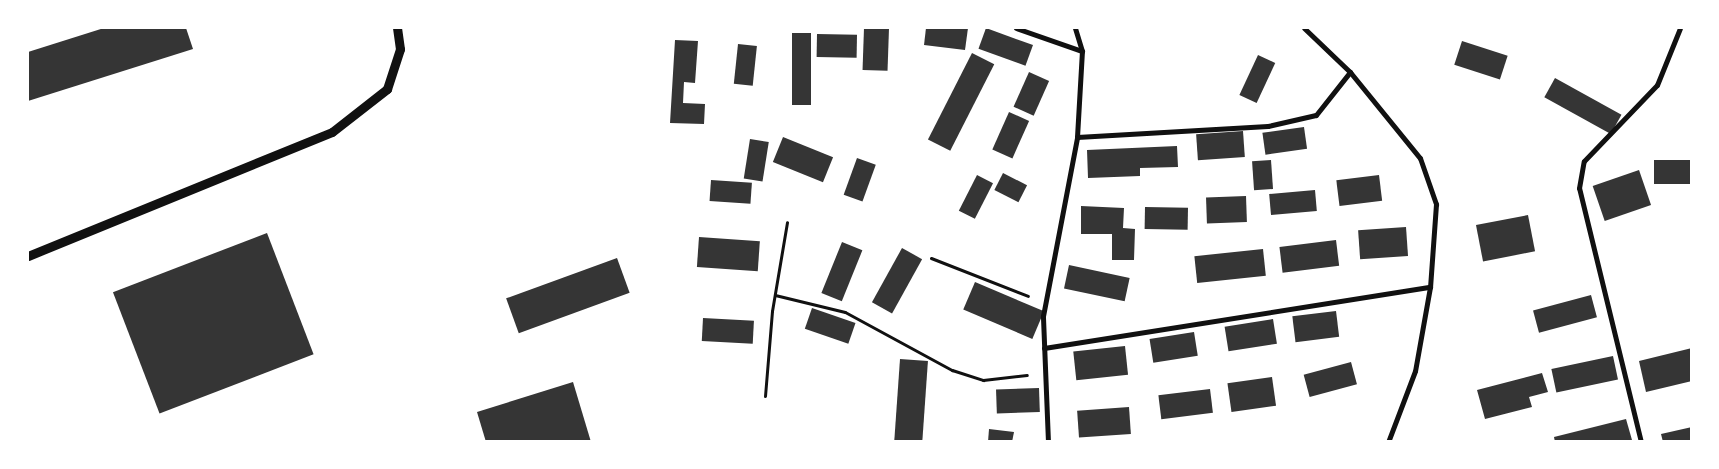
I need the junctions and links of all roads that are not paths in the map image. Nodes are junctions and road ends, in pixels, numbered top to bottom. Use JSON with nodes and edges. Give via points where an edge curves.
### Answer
{"nodes":[{"id":1,"x":397,"y":28,"type":"edge"},
{"id":2,"x":1016,"y":28,"type":"edge"},
{"id":3,"x":1075,"y":28,"type":"edge"},
{"id":4,"x":1304,"y":28,"type":"edge"},
{"id":5,"x":1680,"y":28,"type":"edge"},
{"id":6,"x":1082,"y":51,"type":"junction"},
{"id":7,"x":1350,"y":72,"type":"junction"},
{"id":8,"x":1077,"y":137,"type":"junction"},
{"id":9,"x":28,"y":256,"type":"edge"},
{"id":10,"x":1430,"y":287,"type":"junction"},
{"id":11,"x":1044,"y":348,"type":"junction"},
{"id":12,"x":1048,"y":442,"type":"edge"},
{"id":13,"x":1388,"y":442,"type":"edge"},
{"id":14,"x":1641,"y":442,"type":"edge"}],
"edges":[{"from":1,"to":9,"type":"street","via":[[400,48],[387,88],[332,132]]},
{"from":2,"to":6,"type":"street"},
{"from":3,"to":6,"type":"street"},
{"from":4,"to":7,"type":"street"},
{"from":5,"to":14,"type":"street","via":[[1657,85],[1584,161],[1579,188]]},
{"from":6,"to":8,"type":"street"},
{"from":7,"to":8,"type":"street","via":[[1316,115],[1268,126]]},
{"from":7,"to":10,"type":"street","via":[[1420,158],[1436,204]]},
{"from":8,"to":11,"type":"street","via":[[1045,303]]},
{"from":10,"to":11,"type":"street"},
{"from":10,"to":13,"type":"street","via":[[1415,371]]},
{"from":11,"to":12,"type":"street"}]}
